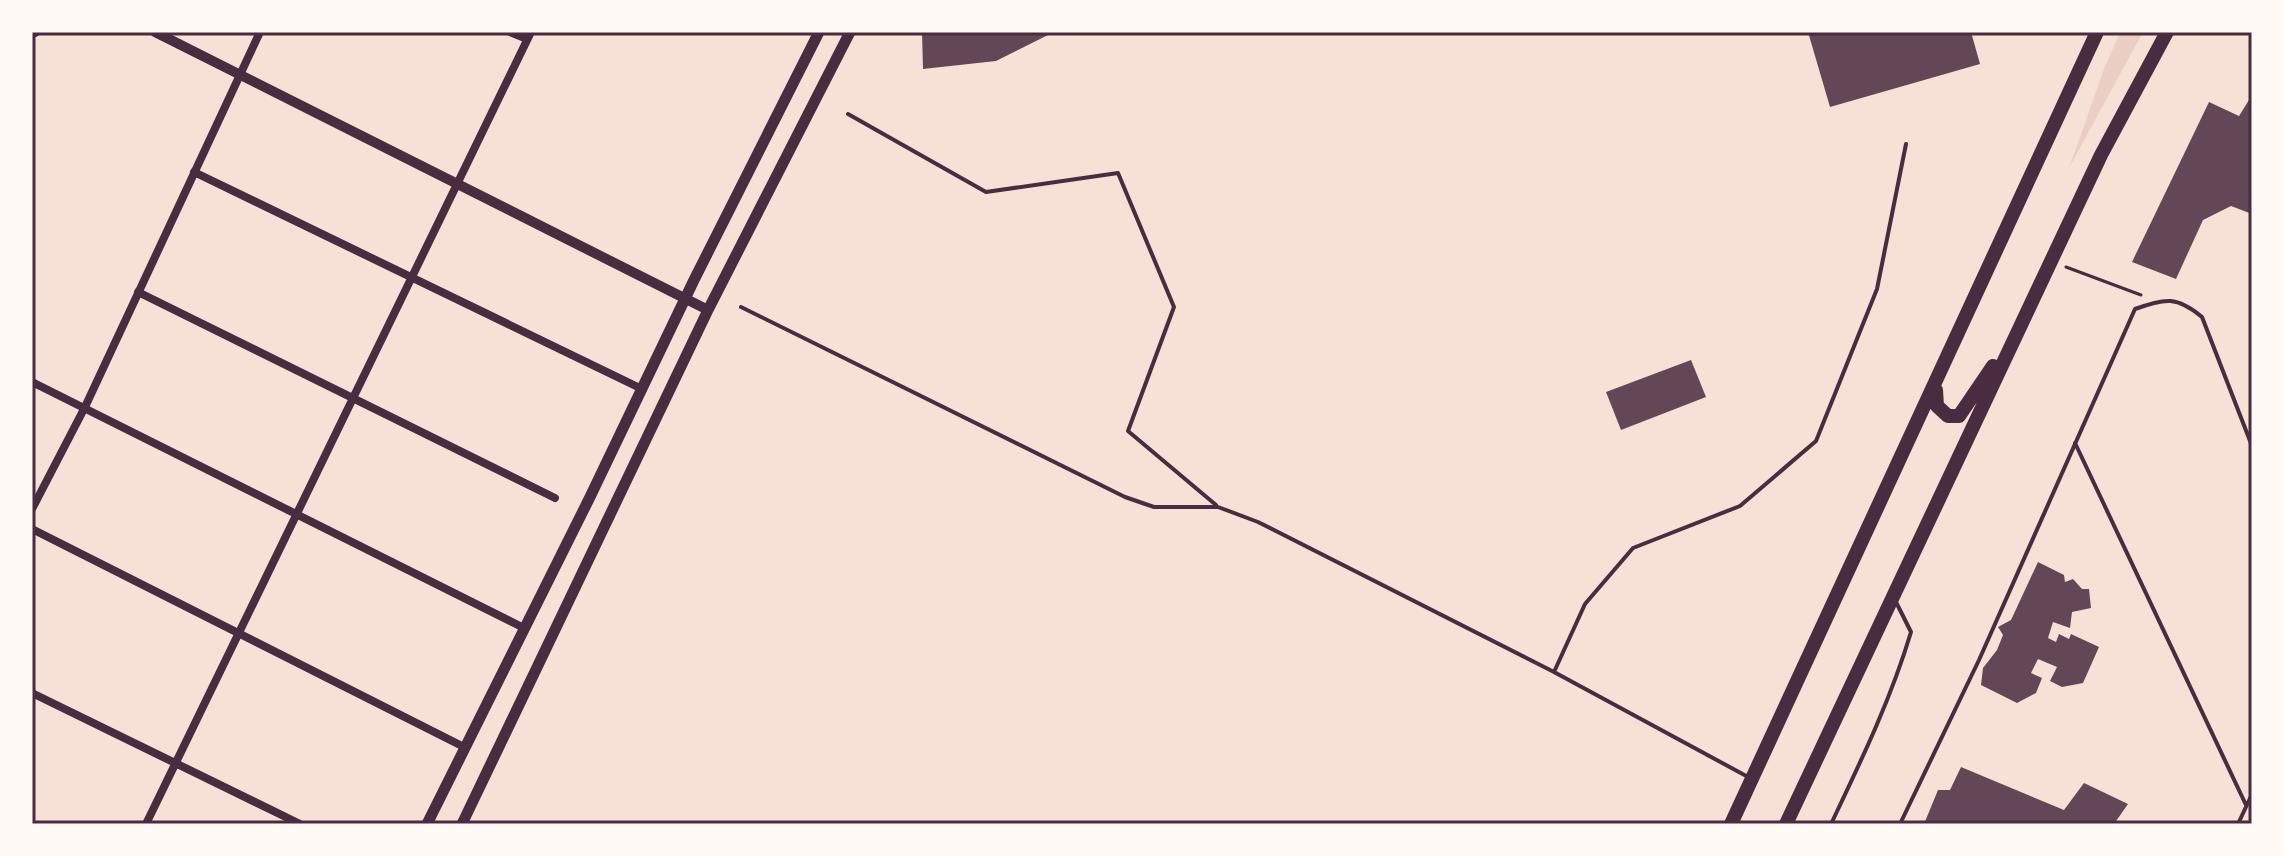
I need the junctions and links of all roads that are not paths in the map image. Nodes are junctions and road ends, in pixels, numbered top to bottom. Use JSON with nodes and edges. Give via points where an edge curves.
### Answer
{"nodes":[{"id":1,"x":155,"y":32,"type":"edge"},
{"id":2,"x":260,"y":32,"type":"edge"},
{"id":3,"x":510,"y":32,"type":"edge"},
{"id":4,"x":819,"y":32,"type":"edge"},
{"id":5,"x":850,"y":32,"type":"edge"},
{"id":6,"x":2097,"y":32,"type":"edge"},
{"id":7,"x":2167,"y":32,"type":"edge"},
{"id":8,"x":529,"y":36,"type":"edge"},
{"id":9,"x":240,"y":75,"type":"junction"},
{"id":10,"x":848,"y":114,"type":"dead end"},
{"id":11,"x":1906,"y":144,"type":"dead end"},
{"id":12,"x":194,"y":172,"type":"junction"},
{"id":13,"x":457,"y":183,"type":"junction"},
{"id":14,"x":412,"y":277,"type":"junction"},
{"id":15,"x":138,"y":292,"type":"junction"},
{"id":16,"x":686,"y":298,"type":"junction"},
{"id":17,"x":741,"y":307,"type":"dead end"},
{"id":18,"x":708,"y":310,"type":"junction"},
{"id":19,"x":2020,"y":323,"type":"junction"},
{"id":20,"x":32,"y":382,"type":"edge"},
{"id":21,"x":1935,"y":385,"type":"junction"},
{"id":22,"x":642,"y":389,"type":"junction"},
{"id":23,"x":353,"y":397,"type":"junction"},
{"id":24,"x":85,"y":407,"type":"junction"},
{"id":25,"x":2075,"y":443,"type":"junction"},
{"id":26,"x":2252,"y":446,"type":"edge"},
{"id":27,"x":555,"y":498,"type":"dead end"},
{"id":28,"x":1218,"y":507,"type":"junction"},
{"id":29,"x":32,"y":509,"type":"edge"},
{"id":30,"x":297,"y":513,"type":"junction"},
{"id":31,"x":32,"y":529,"type":"edge"},
{"id":32,"x":1893,"y":596,"type":"junction"},
{"id":33,"x":524,"y":628,"type":"junction"},
{"id":34,"x":239,"y":632,"type":"junction"},
{"id":35,"x":1554,"y":672,"type":"junction"},
{"id":36,"x":32,"y":693,"type":"edge"},
{"id":37,"x":464,"y":747,"type":"junction"},
{"id":38,"x":176,"y":762,"type":"junction"},
{"id":39,"x":1752,"y":779,"type":"junction"},
{"id":40,"x":2252,"y":794,"type":"edge"},
{"id":41,"x":2246,"y":805,"type":"junction"},
{"id":42,"x":146,"y":824,"type":"edge"},
{"id":43,"x":300,"y":824,"type":"edge"},
{"id":44,"x":427,"y":824,"type":"edge"},
{"id":45,"x":462,"y":824,"type":"edge"},
{"id":46,"x":1731,"y":824,"type":"edge"},
{"id":47,"x":1786,"y":824,"type":"edge"},
{"id":48,"x":1831,"y":824,"type":"edge"},
{"id":49,"x":1900,"y":824,"type":"edge"},
{"id":50,"x":2238,"y":824,"type":"edge"}],
"edges":[{"from":1,"to":9,"type":"street"},
{"from":2,"to":9,"type":"street"},
{"from":3,"to":8,"type":"street"},
{"from":4,"to":16,"type":"main road"},
{"from":5,"to":18,"type":"main road"},
{"from":6,"to":21,"type":"highway"},
{"from":7,"to":19,"type":"highway"},
{"from":8,"to":13,"type":"street"},
{"from":9,"to":12,"type":"street"},
{"from":9,"to":13,"type":"street"},
{"from":10,"to":28,"type":"lane","via":[[986,192],[1118,173],[1174,307],[1128,431]]},
{"from":11,"to":35,"type":"lane","via":[[1877,289],[1816,441],[1740,506],[1633,548],[1585,604]]},
{"from":12,"to":14,"type":"street"},
{"from":12,"to":15,"type":"street"},
{"from":13,"to":14,"type":"street"},
{"from":13,"to":16,"type":"street"},
{"from":14,"to":22,"type":"street"},
{"from":14,"to":23,"type":"street"},
{"from":15,"to":23,"type":"street"},
{"from":15,"to":24,"type":"street"},
{"from":16,"to":18,"type":"street"},
{"from":16,"to":22,"type":"main road"},
{"from":17,"to":28,"type":"lane","via":[[1125,497],[1154,507]]},
{"from":18,"to":45,"type":"main road"},
{"from":19,"to":21,"type":"highway","via":[[1959,416],[1948,416],[1937,406]]},
{"from":19,"to":32,"type":"highway"},
{"from":20,"to":24,"type":"street"},
{"from":21,"to":39,"type":"highway"},
{"from":22,"to":33,"type":"main road"},
{"from":23,"to":27,"type":"street"},
{"from":23,"to":30,"type":"street"},
{"from":24,"to":29,"type":"street"},
{"from":24,"to":30,"type":"street"},
{"from":25,"to":26,"type":"lane","via":[[2135,309],[2157,300],[2185,303],[2202,317]]},
{"from":25,"to":41,"type":"lane"},
{"from":25,"to":49,"type":"lane"},
{"from":28,"to":35,"type":"lane","via":[[1258,522]]},
{"from":30,"to":33,"type":"street"},
{"from":30,"to":34,"type":"street"},
{"from":31,"to":34,"type":"street"},
{"from":32,"to":47,"type":"highway"},
{"from":32,"to":48,"type":"lane","via":[[1911,632]]},
{"from":33,"to":37,"type":"main road"},
{"from":34,"to":37,"type":"street"},
{"from":34,"to":38,"type":"street"},
{"from":35,"to":39,"type":"lane"},
{"from":36,"to":38,"type":"street"},
{"from":37,"to":44,"type":"main road"},
{"from":38,"to":42,"type":"street"},
{"from":38,"to":43,"type":"street"},
{"from":39,"to":46,"type":"highway"},
{"from":40,"to":41,"type":"lane"},
{"from":41,"to":50,"type":"lane"}]}
